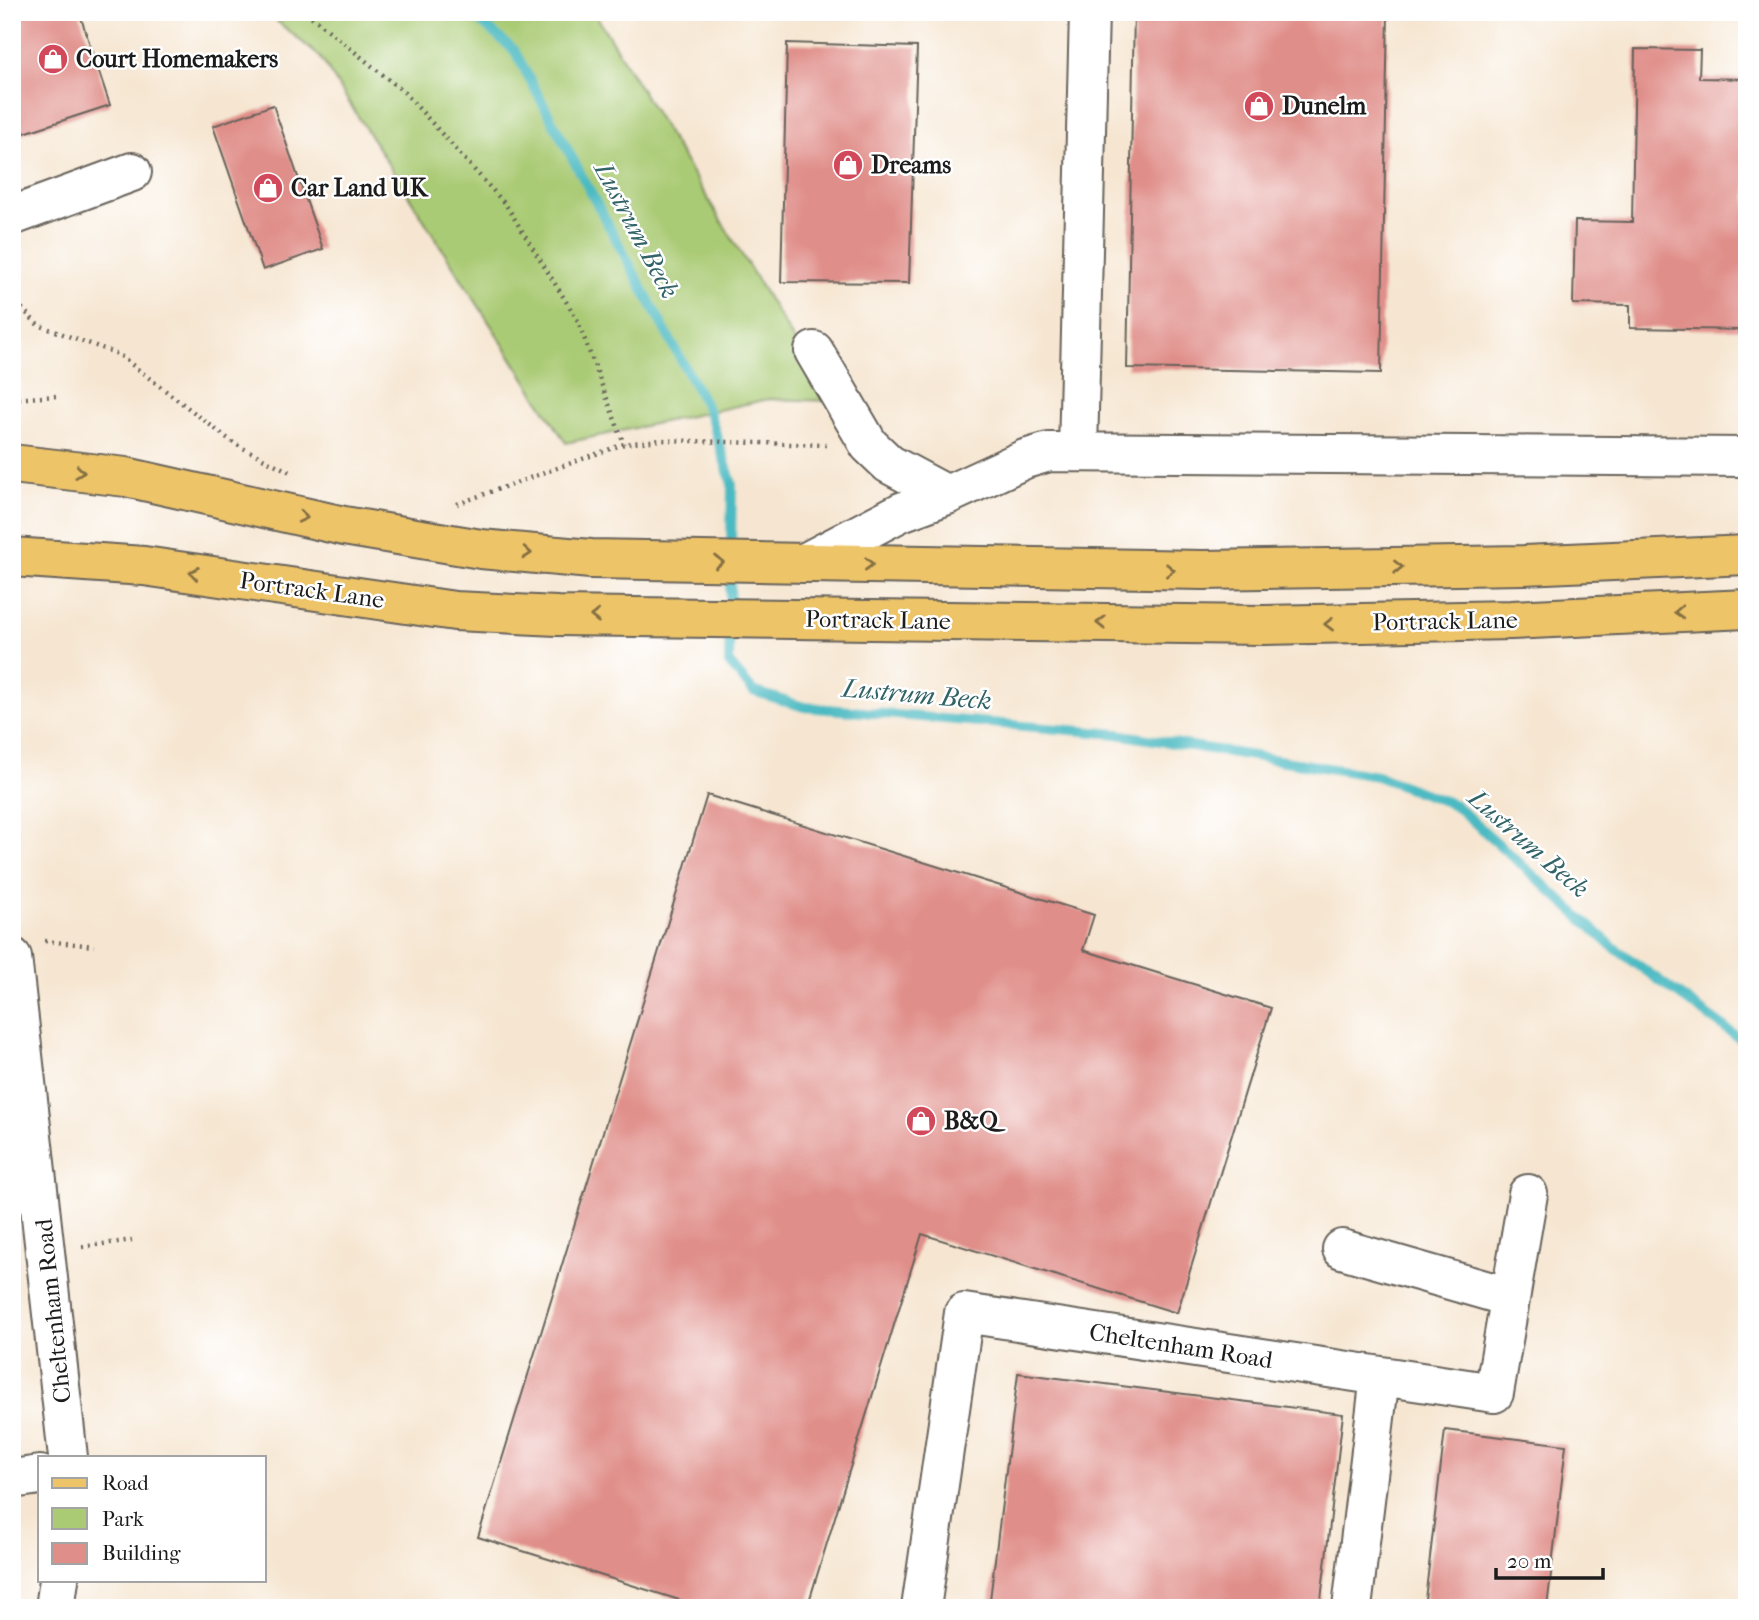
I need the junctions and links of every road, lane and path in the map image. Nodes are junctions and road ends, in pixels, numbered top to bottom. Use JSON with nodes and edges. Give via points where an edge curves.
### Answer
{"nodes":[{"id":1,"x":306,"y":12,"type":"edge"},
{"id":2,"x":1089,"y":12,"type":"edge"},
{"id":3,"x":132,"y":172,"type":"dead end"},
{"id":4,"x":12,"y":216,"type":"edge"},
{"id":5,"x":12,"y":298,"type":"edge"},
{"id":6,"x":814,"y":352,"type":"dead end"},
{"id":7,"x":57,"y":396,"type":"dead end"},
{"id":8,"x":12,"y":399,"type":"edge"},
{"id":9,"x":624,"y":444,"type":"junction"},
{"id":10,"x":799,"y":445,"type":"dead end"},
{"id":11,"x":1078,"y":452,"type":"junction"},
{"id":12,"x":1747,"y":457,"type":"edge"},
{"id":13,"x":12,"y":464,"type":"edge"},
{"id":14,"x":295,"y":474,"type":"dead end"},
{"id":15,"x":947,"y":495,"type":"junction"},
{"id":16,"x":452,"y":504,"type":"dead end"},
{"id":17,"x":1747,"y":555,"type":"edge"},
{"id":18,"x":12,"y":557,"type":"edge"},
{"id":19,"x":790,"y":562,"type":"junction"},
{"id":20,"x":1747,"y":609,"type":"edge"},
{"id":21,"x":94,"y":946,"type":"dead end"},
{"id":22,"x":25,"y":949,"type":"edge"},
{"id":23,"x":21,"y":1105,"type":"edge"},
{"id":24,"x":1528,"y":1194,"type":"dead end"},
{"id":25,"x":132,"y":1240,"type":"dead end"},
{"id":26,"x":81,"y":1247,"type":"dead end"},
{"id":27,"x":1342,"y":1249,"type":"dead end"},
{"id":28,"x":1509,"y":1297,"type":"junction"},
{"id":29,"x":1380,"y":1376,"type":"junction"},
{"id":30,"x":68,"y":1456,"type":"edge"},
{"id":31,"x":38,"y":1475,"type":"edge"},
{"id":32,"x":12,"y":1479,"type":"edge"},
{"id":33,"x":59,"y":1582,"type":"edge"},
{"id":34,"x":55,"y":1608,"type":"edge"},
{"id":35,"x":921,"y":1608,"type":"edge"},
{"id":36,"x":1352,"y":1608,"type":"edge"}],
"edges":[{"from":1,"to":9,"type":"path","via":[[405,93],[506,205],[577,319]]},
{"from":2,"to":11,"type":"street"},
{"from":3,"to":4,"type":"street"},
{"from":5,"to":14,"type":"path","via":[[38,325],[118,354],[235,443]]},
{"from":6,"to":15,"type":"street","via":[[869,444],[889,464]]},
{"from":7,"to":8,"type":"path"},
{"from":9,"to":10,"type":"path","via":[[660,440]]},
{"from":9,"to":16,"type":"path","via":[[463,504]]},
{"from":11,"to":12,"type":"street"},
{"from":11,"to":15,"type":"street","via":[[1025,459]]},
{"from":13,"to":19,"type":"main road","one_way":true,"via":[[126,477],[344,526],[481,549],[661,562]]},
{"from":15,"to":19,"type":"street"},
{"from":19,"to":17,"type":"main road","one_way":true,"via":[[1203,570],[1524,565]]},
{"from":20,"to":18,"type":"main road","name":"Portrack Lane","one_way":true,"via":[[1263,625],[455,611],[144,566]]},
{"from":21,"to":22,"type":"path"},
{"from":22,"to":23,"type":"street","name":"Cheltenham Road"},
{"from":23,"to":30,"type":"street","name":"Cheltenham Road"},
{"from":24,"to":28,"type":"street","name":"Cheltenham Road"},
{"from":25,"to":26,"type":"path"},
{"from":27,"to":28,"type":"street"},
{"from":28,"to":29,"type":"street","name":"Cheltenham Road","via":[[1494,1393]]},
{"from":29,"to":35,"type":"street","name":"Cheltenham Road","via":[[964,1313]]},
{"from":29,"to":36,"type":"street"},
{"from":31,"to":32,"type":"street"},
{"from":33,"to":34,"type":"street"}]}
